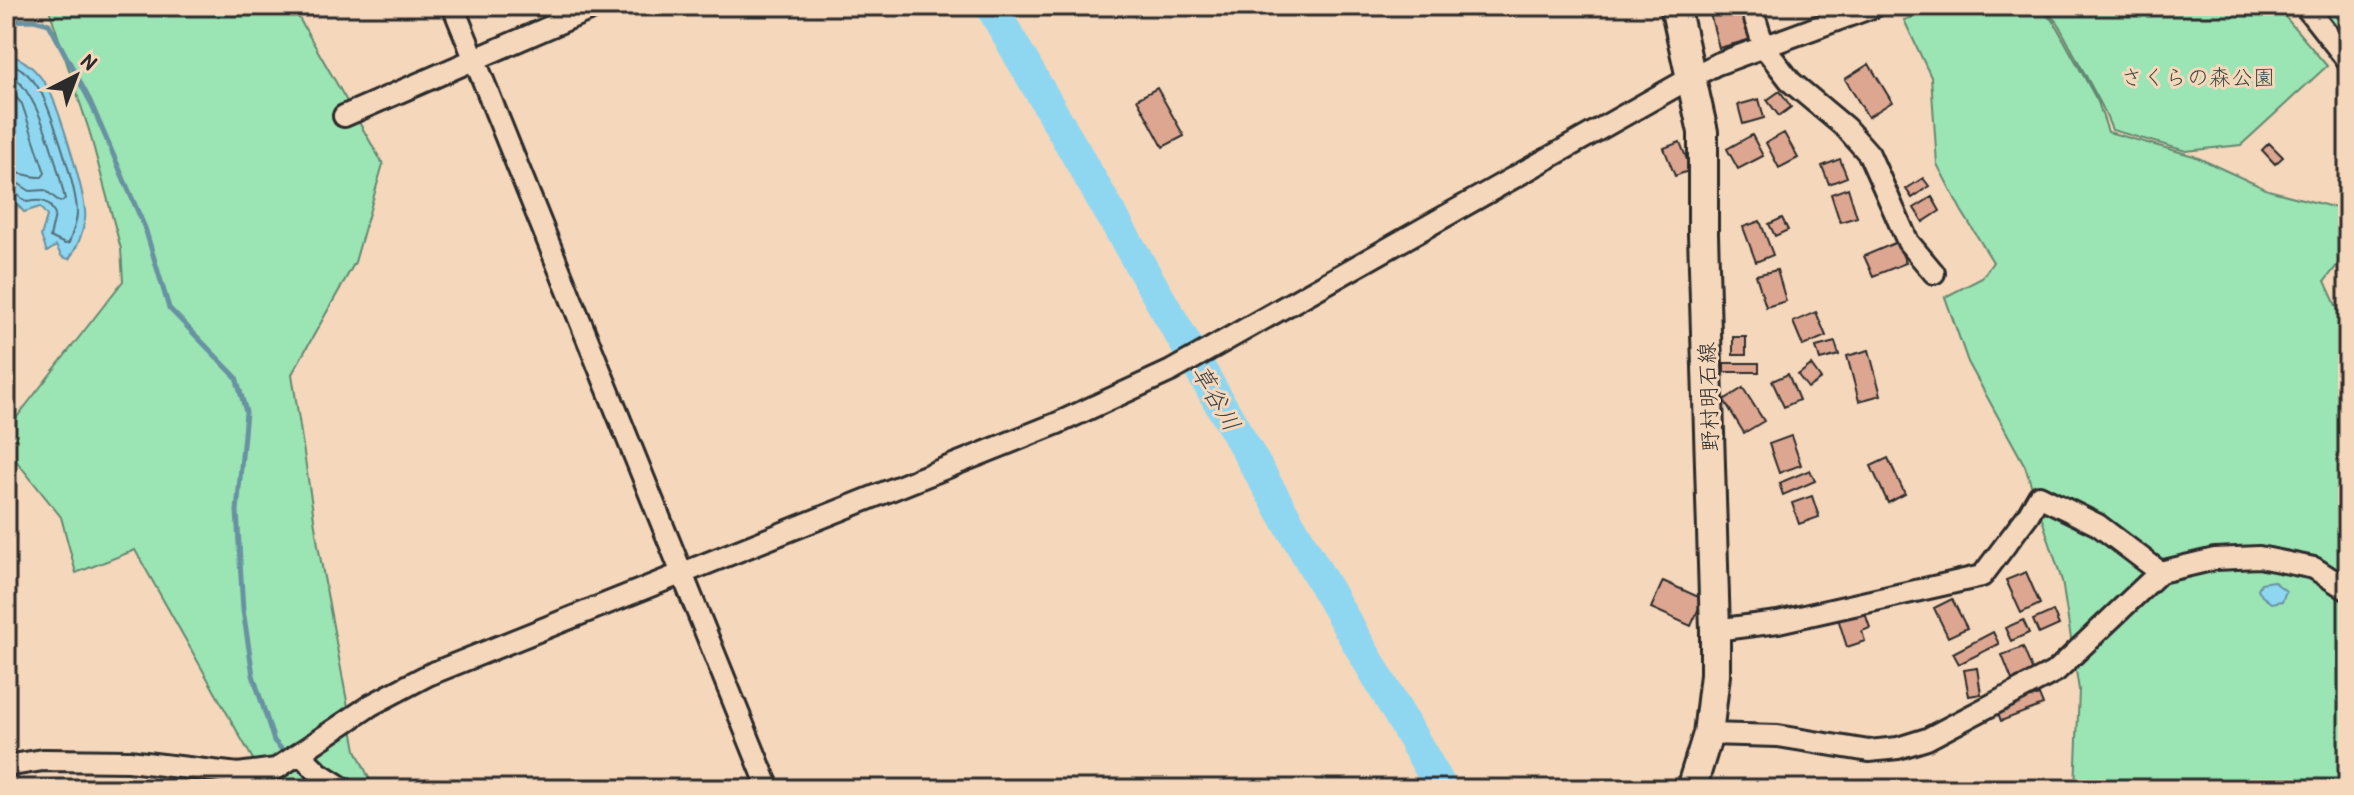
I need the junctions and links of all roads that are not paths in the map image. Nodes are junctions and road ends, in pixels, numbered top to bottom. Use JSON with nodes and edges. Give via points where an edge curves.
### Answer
{"nodes":[{"id":1,"x":453,"y":6,"type":"edge"},
{"id":2,"x":598,"y":6,"type":"edge"},
{"id":3,"x":1675,"y":6,"type":"edge"},
{"id":4,"x":1751,"y":6,"type":"edge"},
{"id":5,"x":1875,"y":6,"type":"edge"},
{"id":6,"x":2305,"y":6,"type":"edge"},
{"id":7,"x":1764,"y":47,"type":"junction"},
{"id":8,"x":474,"y":58,"type":"junction"},
{"id":9,"x":2348,"y":61,"type":"edge"},
{"id":10,"x":1692,"y":77,"type":"junction"},
{"id":11,"x":344,"y":116,"type":"dead end"},
{"id":12,"x":1934,"y":273,"type":"dead end"},
{"id":13,"x":2160,"y":572,"type":"junction"},
{"id":14,"x":682,"y":574,"type":"junction"},
{"id":15,"x":2348,"y":590,"type":"edge"},
{"id":16,"x":1715,"y":630,"type":"junction"},
{"id":17,"x":1708,"y":734,"type":"junction"},
{"id":18,"x":300,"y":754,"type":"junction"},
{"id":19,"x":6,"y":766,"type":"edge"},
{"id":20,"x":344,"y":789,"type":"edge"},
{"id":21,"x":769,"y":789,"type":"edge"},
{"id":22,"x":1691,"y":789,"type":"edge"}],
"edges":[{"from":1,"to":8,"type":"street"},
{"from":2,"to":8,"type":"street"},
{"from":3,"to":10,"type":"main road","name":"野村明石線"},
{"from":4,"to":7,"type":"street"},
{"from":5,"to":7,"type":"street"},
{"from":6,"to":9,"type":"street"},
{"from":7,"to":10,"type":"street"},
{"from":7,"to":12,"type":"street","via":[[1791,82],[1869,154],[1908,242]]},
{"from":8,"to":11,"type":"street"},
{"from":8,"to":14,"type":"street"},
{"from":10,"to":14,"type":"street","via":[[1171,371],[1058,423]]},
{"from":10,"to":16,"type":"main road","name":"野村明石線","via":[[1703,132]]},
{"from":13,"to":15,"type":"street","via":[[2215,559],[2259,557],[2314,568]]},
{"from":13,"to":16,"type":"street","via":[[2098,525],[2039,496],[1982,576],[1778,622]]},
{"from":13,"to":17,"type":"street","via":[[2056,671],[1927,739],[1869,751],[1778,736]]},
{"from":14,"to":18,"type":"street","via":[[428,675],[371,705]]},
{"from":14,"to":21,"type":"street"},
{"from":16,"to":17,"type":"main road","name":"野村明石線"},
{"from":17,"to":22,"type":"main road","name":"野村明石線"},
{"from":18,"to":19,"type":"street","via":[[276,769],[238,774],[129,761],[43,760]]},
{"from":18,"to":20,"type":"street"}]}
